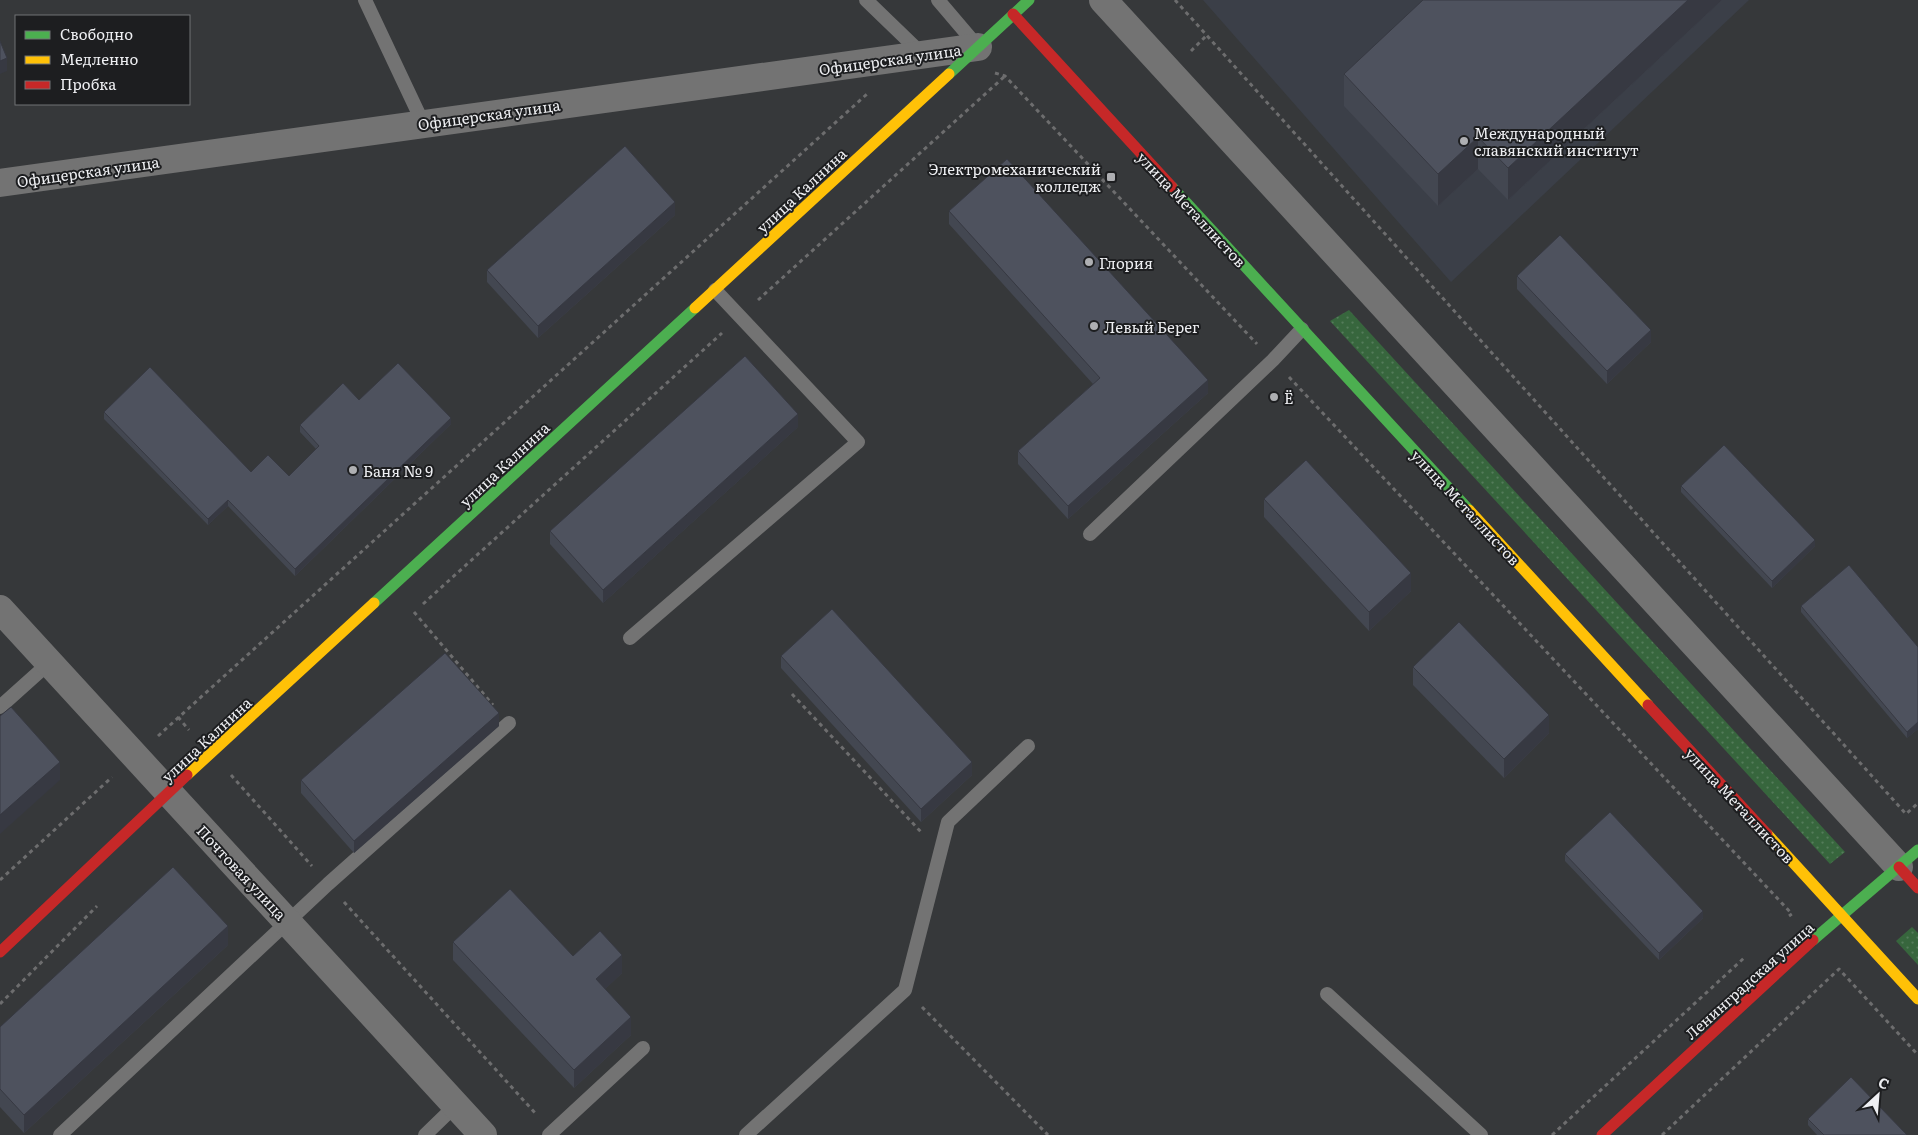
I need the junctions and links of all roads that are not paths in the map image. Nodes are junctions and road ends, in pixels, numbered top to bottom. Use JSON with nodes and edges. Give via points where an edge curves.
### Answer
{"nodes":[{"id":1,"x":365,"y":0,"type":"edge"},
{"id":2,"x":866,"y":0,"type":"edge"},
{"id":3,"x":938,"y":0,"type":"edge"},
{"id":4,"x":1029,"y":0,"type":"edge"},
{"id":5,"x":1103,"y":0,"type":"edge"},
{"id":6,"x":1014,"y":14,"type":"junction"},
{"id":7,"x":978,"y":47,"type":"junction"},
{"id":8,"x":924,"y":56,"type":"junction"},
{"id":9,"x":424,"y":123,"type":"junction"},
{"id":10,"x":0,"y":183,"type":"edge"},
{"id":11,"x":715,"y":290,"type":"junction"},
{"id":12,"x":1302,"y":329,"type":"junction"},
{"id":13,"x":1090,"y":534,"type":"dead end"},
{"id":14,"x":0,"y":609,"type":"edge"},
{"id":15,"x":630,"y":638,"type":"dead end"},
{"id":16,"x":49,"y":662,"type":"junction"},
{"id":17,"x":0,"y":707,"type":"edge"},
{"id":18,"x":509,"y":723,"type":"road end"},
{"id":19,"x":1028,"y":746,"type":"dead end"},
{"id":20,"x":169,"y":794,"type":"junction"},
{"id":21,"x":1908,"y":858,"type":"edge"},
{"id":22,"x":1918,"y":888,"type":"edge"},
{"id":23,"x":1842,"y":916,"type":"junction"},
{"id":24,"x":288,"y":922,"type":"junction"},
{"id":25,"x":0,"y":952,"type":"edge"},
{"id":26,"x":1326,"y":994,"type":"dead end"},
{"id":27,"x":1918,"y":999,"type":"edge"},
{"id":28,"x":643,"y":1048,"type":"dead end"},
{"id":29,"x":456,"y":1106,"type":"junction"},
{"id":30,"x":551,"y":1134,"type":"edge"},
{"id":31,"x":60,"y":1135,"type":"edge"},
{"id":32,"x":424,"y":1135,"type":"edge"},
{"id":33,"x":483,"y":1135,"type":"edge"},
{"id":34,"x":746,"y":1135,"type":"edge"},
{"id":35,"x":1481,"y":1135,"type":"edge"},
{"id":36,"x":1602,"y":1135,"type":"edge"}],
"edges":[{"from":1,"to":9,"type":"lane"},
{"from":2,"to":8,"type":"lane"},
{"from":3,"to":7,"type":"lane"},
{"from":4,"to":6,"type":"street","name":"улица Калнина"},
{"from":5,"to":21,"type":"street"},
{"from":6,"to":7,"type":"street","name":"улица Калнина"},
{"from":6,"to":12,"type":"street","name":"улица Металлистов"},
{"from":7,"to":8,"type":"street","name":"Офицерская улица"},
{"from":7,"to":11,"type":"street","name":"улица Калнина"},
{"from":8,"to":9,"type":"street","name":"Офицерская улица"},
{"from":9,"to":10,"type":"street","name":"Офицерская улица"},
{"from":11,"to":15,"type":"lane","via":[[858,442]]},
{"from":11,"to":20,"type":"street","name":"улица Калнина"},
{"from":12,"to":13,"type":"lane"},
{"from":12,"to":23,"type":"street","name":"улица Металлистов"},
{"from":14,"to":16,"type":"street","name":"Почтовая улица"},
{"from":16,"to":17,"type":"lane"},
{"from":16,"to":20,"type":"street","name":"Почтовая улица"},
{"from":18,"to":24,"type":"lane"},
{"from":19,"to":34,"type":"lane","via":[[948,822],[906,990]]},
{"from":20,"to":24,"type":"street","name":"Почтовая улица"},
{"from":20,"to":25,"type":"street","name":"улица Калнина"},
{"from":21,"to":22,"type":"street"},
{"from":21,"to":23,"type":"street","name":"Ленинградская улица"},
{"from":23,"to":27,"type":"street","name":"улица Металлистов"},
{"from":23,"to":36,"type":"street","name":"Ленинградская улица"},
{"from":24,"to":29,"type":"street","name":"Почтовая улица"},
{"from":24,"to":31,"type":"lane"},
{"from":26,"to":35,"type":"lane"},
{"from":28,"to":30,"type":"lane"},
{"from":29,"to":32,"type":"lane"},
{"from":29,"to":33,"type":"street","name":"Почтовая улица"}]}
